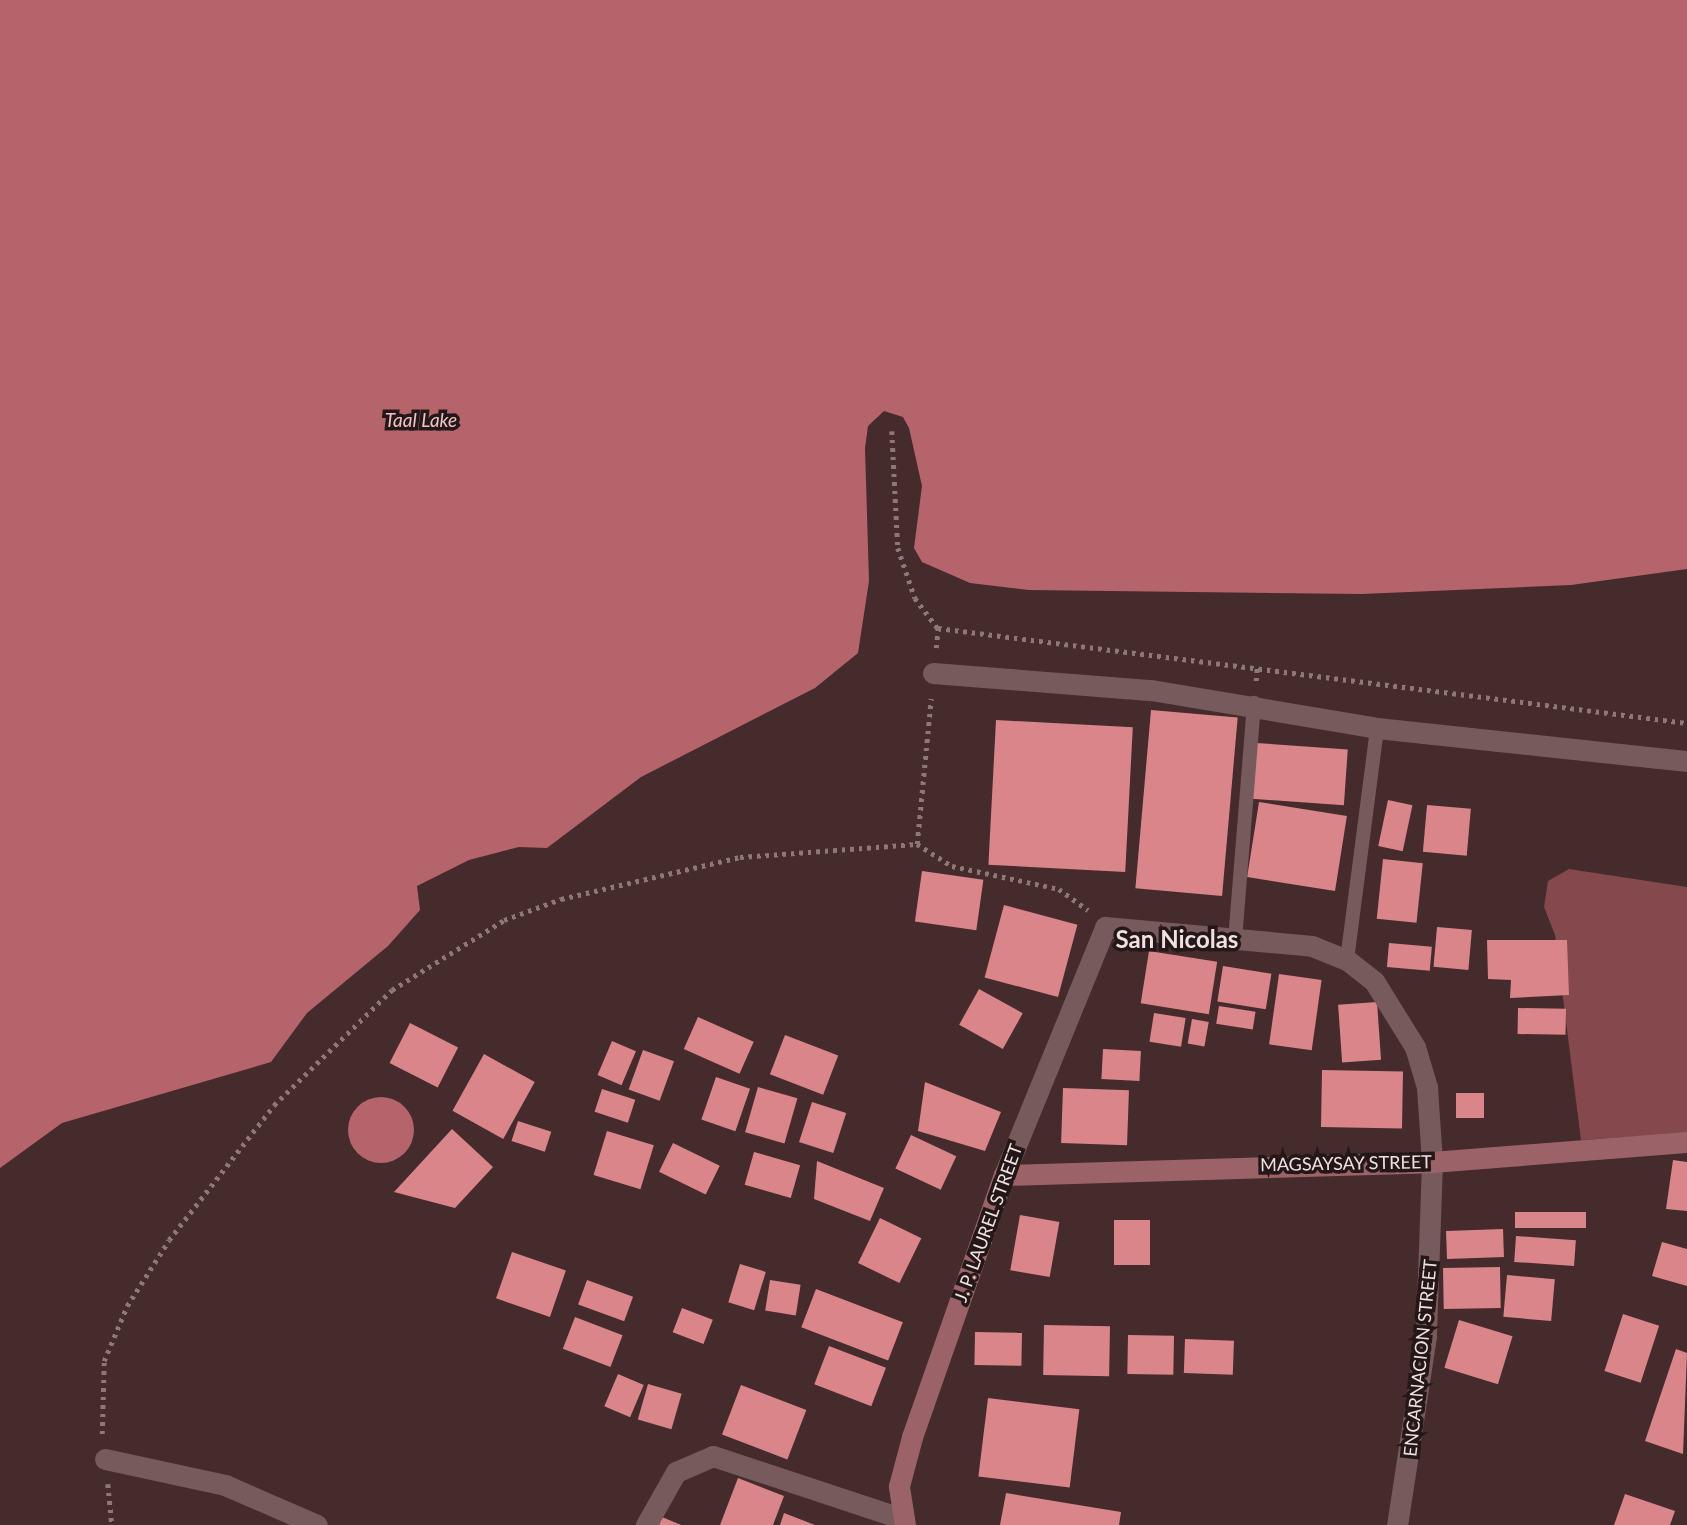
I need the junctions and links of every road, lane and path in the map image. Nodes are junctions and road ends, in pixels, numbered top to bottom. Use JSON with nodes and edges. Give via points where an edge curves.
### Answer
{"nodes":[{"id":1,"x":892,"y":431,"type":"dead end"},
{"id":2,"x":933,"y":673,"type":"joint"},
{"id":3,"x":1254,"y":703,"type":"junction"},
{"id":4,"x":1687,"y":723,"type":"edge"},
{"id":5,"x":1377,"y":728,"type":"junction"},
{"id":6,"x":1687,"y":761,"type":"edge"},
{"id":7,"x":917,"y":844,"type":"junction"},
{"id":8,"x":1105,"y":927,"type":"junction"},
{"id":9,"x":1234,"y":940,"type":"junction"},
{"id":10,"x":1348,"y":960,"type":"junction"},
{"id":11,"x":1687,"y":1142,"type":"edge"},
{"id":12,"x":1432,"y":1162,"type":"junction"},
{"id":13,"x":1004,"y":1175,"type":"junction"},
{"id":14,"x":105,"y":1459,"type":"junction"},
{"id":15,"x":903,"y":1522,"type":"edge"},
{"id":16,"x":113,"y":1525,"type":"edge"},
{"id":17,"x":317,"y":1525,"type":"edge"},
{"id":18,"x":646,"y":1525,"type":"edge"},
{"id":19,"x":1397,"y":1525,"type":"edge"}],
"edges":[{"from":1,"to":4,"type":"path","via":[[898,548],[915,598],[938,628]]},
{"from":2,"to":3,"type":"street"},
{"from":2,"to":7,"type":"path"},
{"from":3,"to":5,"type":"street"},
{"from":3,"to":9,"type":"lane"},
{"from":5,"to":6,"type":"street"},
{"from":5,"to":10,"type":"lane"},
{"from":7,"to":8,"type":"path","via":[[952,866],[1059,889]]},
{"from":7,"to":14,"type":"path","via":[[740,857],[561,899],[448,950],[392,990],[274,1105],[169,1240],[127,1306],[104,1361],[99,1406]]},
{"from":8,"to":9,"type":"street","name":"ENCARNACION STREET"},
{"from":8,"to":13,"type":"street","name":"J. P. LAUREL STREET"},
{"from":9,"to":10,"type":"street","name":"ENCARNACION STREET","via":[[1312,946]]},
{"from":10,"to":12,"type":"street","name":"ENCARNACION STREET","via":[[1383,991],[1415,1047],[1427,1087]]},
{"from":11,"to":12,"type":"main road","name":"MAGSAYSAY STREET"},
{"from":12,"to":13,"type":"main road","name":"MAGSAYSAY STREET"},
{"from":12,"to":19,"type":"street","name":"ENCARNACION STREET","via":[[1426,1336]]},
{"from":13,"to":15,"type":"main road","name":"J. P. LAUREL STREET","via":[[912,1437],[899,1486]]},
{"from":14,"to":16,"type":"path"},
{"from":14,"to":17,"type":"street","via":[[225,1485]]},
{"from":15,"to":18,"type":"street","via":[[713,1456],[676,1472]]}]}
